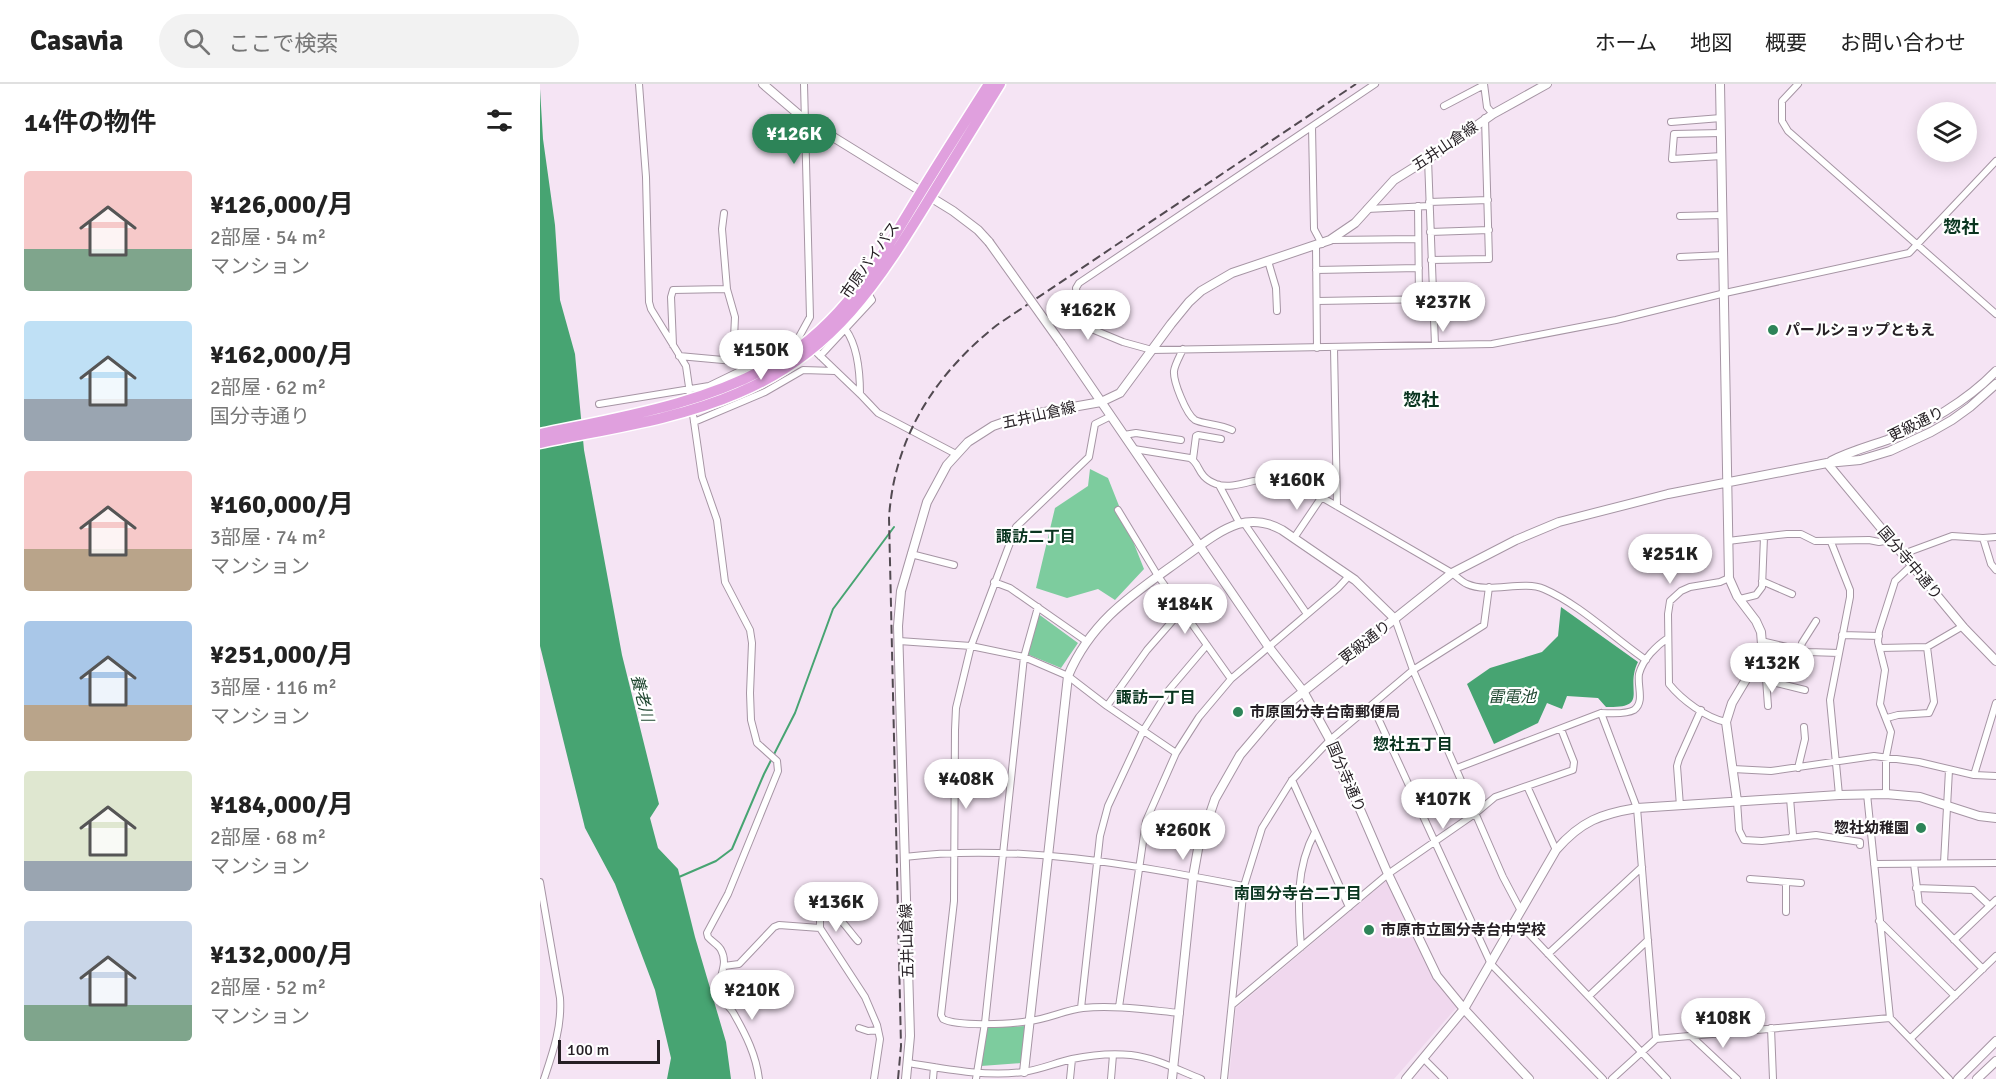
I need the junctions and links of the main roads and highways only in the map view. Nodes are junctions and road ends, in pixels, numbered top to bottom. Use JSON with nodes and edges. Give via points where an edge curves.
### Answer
{"nodes":[{"id":1,"x":989,"y":84,"type":"edge"},
{"id":2,"x":1000,"y":84,"type":"edge"},
{"id":3,"x":1547,"y":84,"type":"edge"},
{"id":4,"x":926,"y":194,"type":"junction"},
{"id":5,"x":691,"y":400,"type":"junction"},
{"id":6,"x":626,"y":421,"type":"junction"},
{"id":7,"x":540,"y":434,"type":"edge"},
{"id":8,"x":540,"y":442,"type":"edge"},
{"id":9,"x":906,"y":1079,"type":"edge"}],
"edges":[{"from":1,"to":4,"type":"highway","name":"市原バイパス"},
{"from":2,"to":4,"type":"highway","name":"市原バイパス"},
{"from":3,"to":9,"type":"main road","name":"五井山倉線","via":[[1489,116],[1394,180],[1355,224],[1322,243],[1232,273],[1201,291],[1120,393],[1101,402],[1003,423],[981,433],[956,454],[933,488],[899,602],[910,1036]]},
{"from":4,"to":5,"type":"highway","name":"市原バイパス","via":[[870,273],[819,331],[780,361]]},
{"from":4,"to":5,"type":"highway","name":"市原バイパス","via":[[898,250],[868,293],[817,352],[740,392]]},
{"from":5,"to":6,"type":"highway","name":"市原バイパス"},
{"from":6,"to":7,"type":"highway","name":"市原バイパス"},
{"from":6,"to":8,"type":"highway","name":"市原バイパス"}]}
